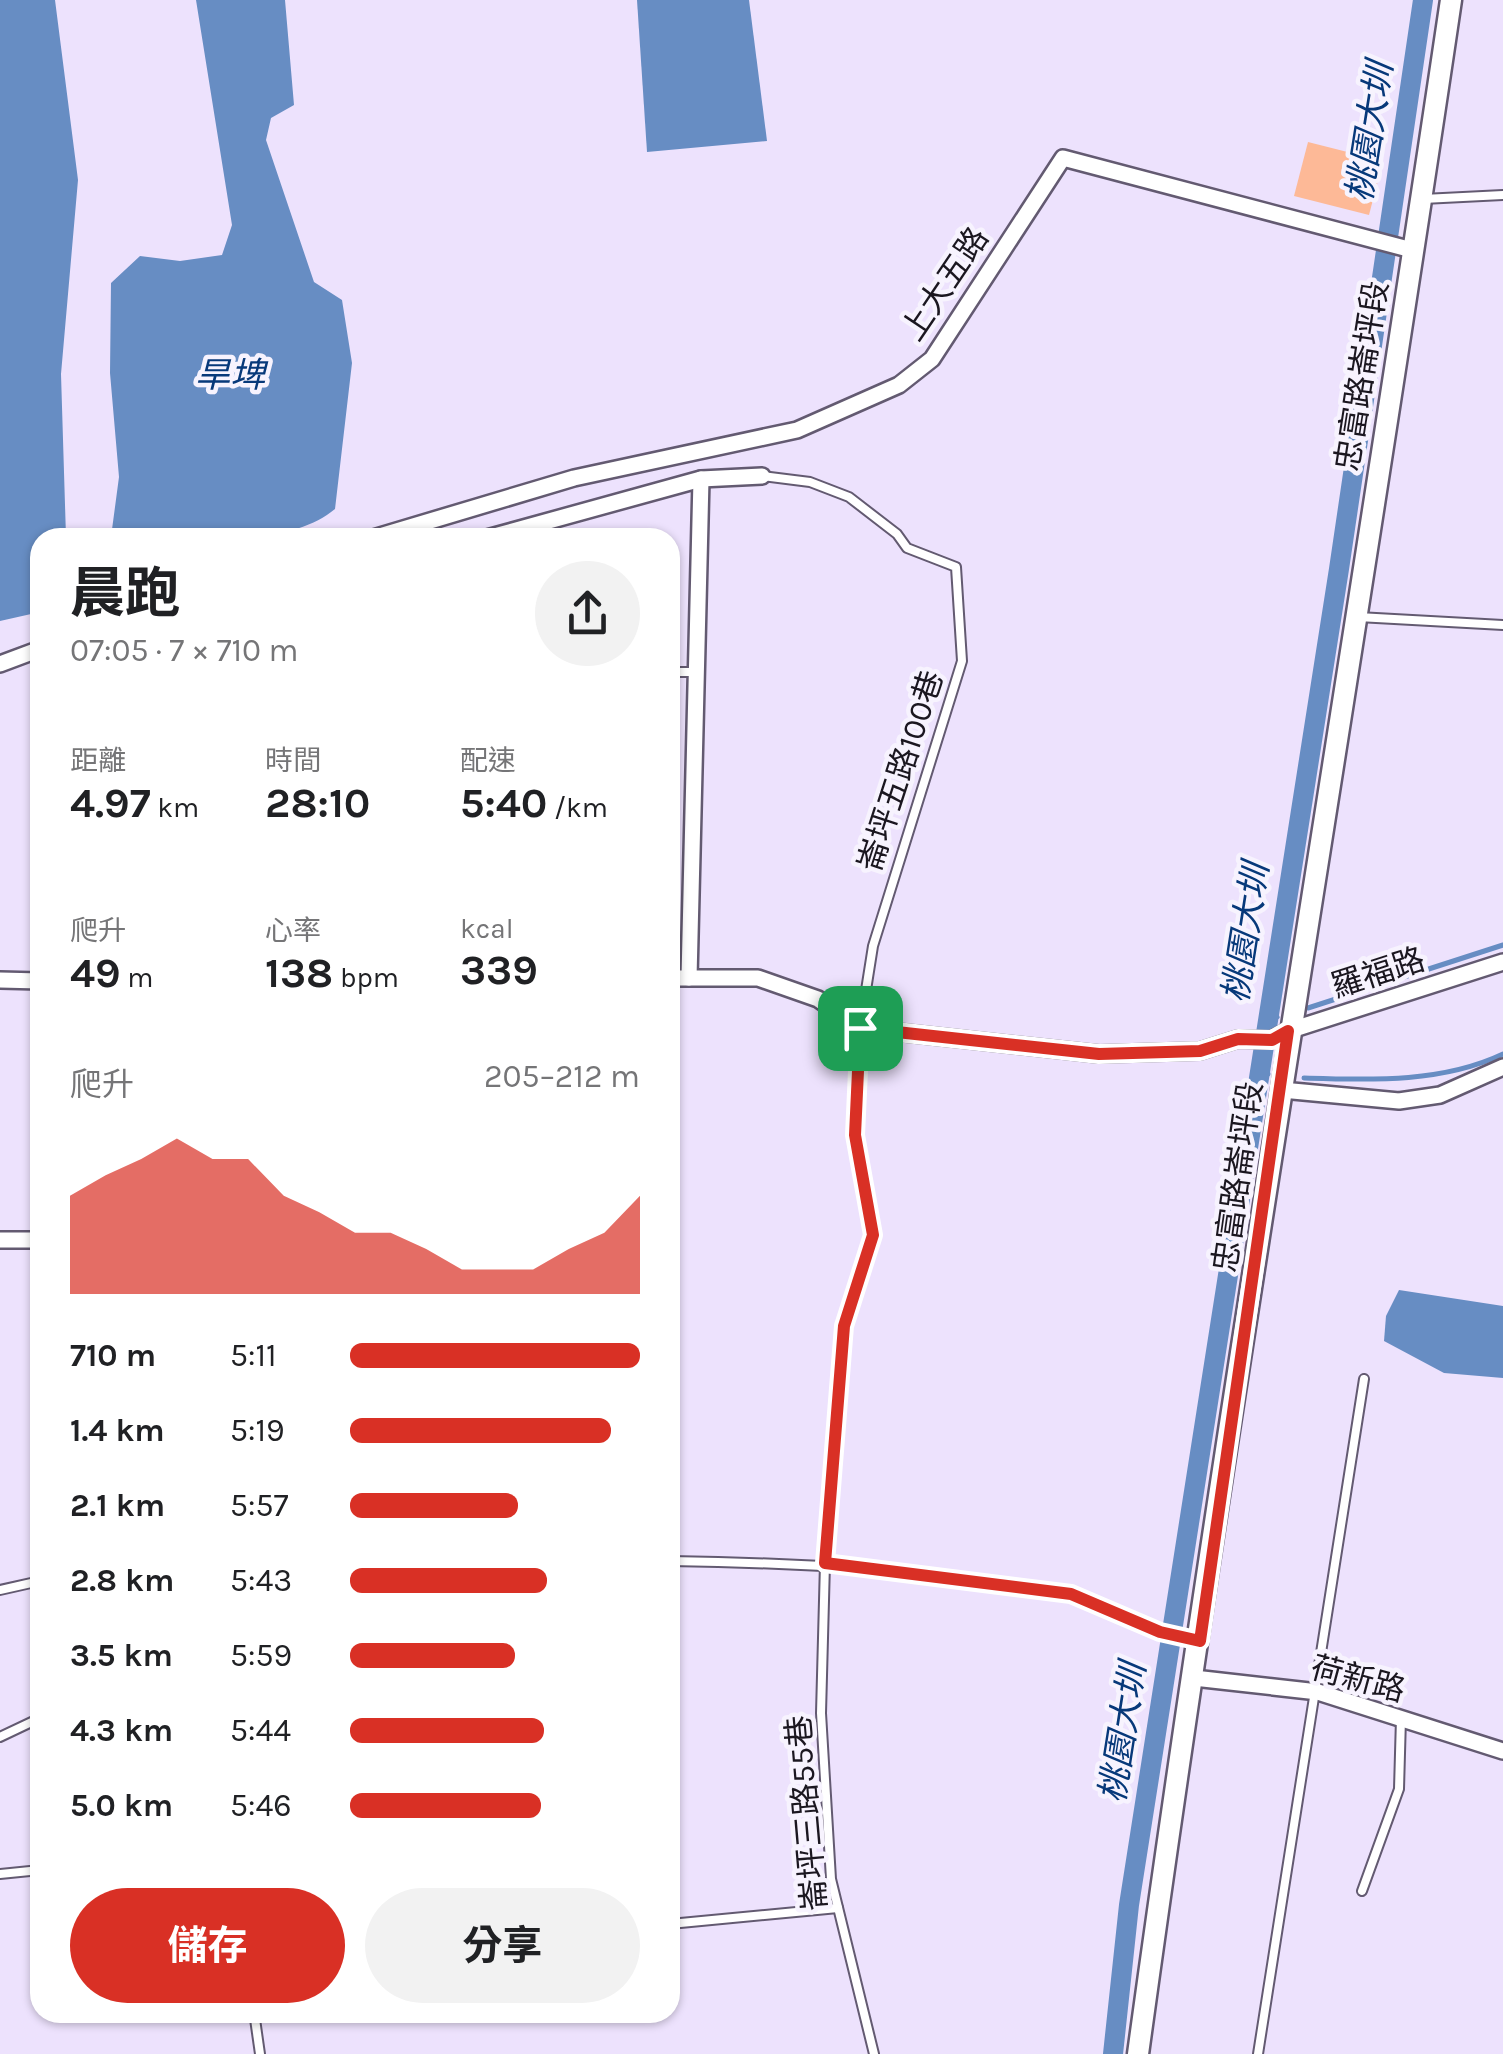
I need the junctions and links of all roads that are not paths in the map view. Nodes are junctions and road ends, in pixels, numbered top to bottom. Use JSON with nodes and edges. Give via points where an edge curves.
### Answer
{"nodes":[{"id":1,"x":1450,"y":0,"type":"edge"},
{"id":2,"x":1503,"y":194,"type":"edge"},
{"id":3,"x":1421,"y":199,"type":"junction"},
{"id":4,"x":1408,"y":249,"type":"junction"},
{"id":5,"x":762,"y":476,"type":"joint"},
{"id":6,"x":701,"y":479,"type":"junction"},
{"id":7,"x":407,"y":528,"type":"edge"},
{"id":8,"x":523,"y":528,"type":"edge"},
{"id":9,"x":1358,"y":616,"type":"junction"},
{"id":10,"x":1503,"y":625,"type":"edge"},
{"id":11,"x":30,"y":654,"type":"edge"},
{"id":12,"x":0,"y":664,"type":"edge"},
{"id":13,"x":680,"y":672,"type":"edge"},
{"id":14,"x":696,"y":672,"type":"junction"},
{"id":15,"x":1503,"y":962,"type":"edge"},
{"id":16,"x":680,"y":978,"type":"edge"},
{"id":17,"x":689,"y":978,"type":"junction"},
{"id":18,"x":0,"y":980,"type":"edge"},
{"id":19,"x":30,"y":981,"type":"edge"},
{"id":20,"x":860,"y":1028,"type":"junction"},
{"id":21,"x":1280,"y":1036,"type":"junction"},
{"id":22,"x":1503,"y":1067,"type":"edge"},
{"id":23,"x":1282,"y":1090,"type":"junction"},
{"id":24,"x":0,"y":1240,"type":"edge"},
{"id":25,"x":30,"y":1240,"type":"edge"},
{"id":26,"x":1364,"y":1379,"type":"dead end"},
{"id":27,"x":680,"y":1561,"type":"edge"},
{"id":28,"x":825,"y":1563,"type":"junction"},
{"id":29,"x":30,"y":1583,"type":"edge"},
{"id":30,"x":0,"y":1590,"type":"edge"},
{"id":31,"x":1195,"y":1640,"type":"junction"},
{"id":32,"x":1194,"y":1678,"type":"junction"},
{"id":33,"x":1318,"y":1692,"type":"junction"},
{"id":34,"x":1401,"y":1718,"type":"junction"},
{"id":35,"x":30,"y":1722,"type":"edge"},
{"id":36,"x":0,"y":1736,"type":"edge"},
{"id":37,"x":1503,"y":1751,"type":"edge"},
{"id":38,"x":30,"y":1871,"type":"edge"},
{"id":39,"x":0,"y":1874,"type":"edge"},
{"id":40,"x":1362,"y":1891,"type":"dead end"},
{"id":41,"x":838,"y":1908,"type":"junction"},
{"id":42,"x":680,"y":1923,"type":"edge"},
{"id":43,"x":256,"y":2023,"type":"edge"},
{"id":44,"x":1140,"y":2053,"type":"edge"},
{"id":45,"x":260,"y":2054,"type":"edge"},
{"id":46,"x":874,"y":2054,"type":"edge"},
{"id":47,"x":1258,"y":2054,"type":"edge"}],
"edges":[{"from":1,"to":3,"type":"street","name":"忠富路崙坪段"},
{"from":2,"to":3,"type":"lane"},
{"from":3,"to":4,"type":"street","name":"忠富路崙坪段"},
{"from":4,"to":7,"type":"street","name":"上大五路","via":[[1063,158],[932,359],[899,385],[797,430],[574,478]]},
{"from":4,"to":9,"type":"street","name":"忠富路崙坪段"},
{"from":5,"to":6,"type":"street"},
{"from":5,"to":20,"type":"lane","name":"崙坪五路100巷","via":[[810,482],[850,497],[907,548],[956,567],[962,661],[873,946]]},
{"from":6,"to":8,"type":"street"},
{"from":6,"to":14,"type":"street"},
{"from":9,"to":10,"type":"lane"},
{"from":9,"to":21,"type":"street","name":"忠富路崙坪段"},
{"from":11,"to":12,"type":"street"},
{"from":13,"to":14,"type":"lane"},
{"from":14,"to":17,"type":"street"},
{"from":15,"to":21,"type":"street","name":"羅福路"},
{"from":16,"to":17,"type":"street"},
{"from":17,"to":20,"type":"street","via":[[758,978],[818,999]]},
{"from":18,"to":19,"type":"street"},
{"from":20,"to":21,"type":"street","name":"羅福路","via":[[1099,1054],[1200,1051]]},
{"from":20,"to":28,"type":"lane","name":"崙坪三路55巷","via":[[855,1135],[873,1235],[844,1326]]},
{"from":21,"to":23,"type":"street","name":"忠富路崙坪段"},
{"from":22,"to":23,"type":"street","via":[[1440,1095],[1399,1101]]},
{"from":23,"to":31,"type":"street","name":"忠富路崙坪段"},
{"from":24,"to":25,"type":"street"},
{"from":26,"to":33,"type":"lane"},
{"from":27,"to":28,"type":"lane"},
{"from":28,"to":31,"type":"lane","via":[[1071,1594]]},
{"from":28,"to":41,"type":"lane","name":"崙坪三路55巷","via":[[821,1713]]},
{"from":29,"to":30,"type":"lane"},
{"from":31,"to":32,"type":"street","name":"忠富路崙坪段"},
{"from":32,"to":33,"type":"street","name":"荷新路"},
{"from":32,"to":44,"type":"street","name":"忠富路崙坪段"},
{"from":33,"to":34,"type":"street","name":"荷新路"},
{"from":33,"to":47,"type":"lane"},
{"from":34,"to":37,"type":"street","name":"荷新路"},
{"from":34,"to":40,"type":"lane","via":[[1399,1789]]},
{"from":35,"to":36,"type":"lane"},
{"from":38,"to":39,"type":"lane"},
{"from":41,"to":42,"type":"lane"},
{"from":41,"to":46,"type":"lane","name":"崙坪三路55巷"},
{"from":43,"to":45,"type":"lane"}]}
